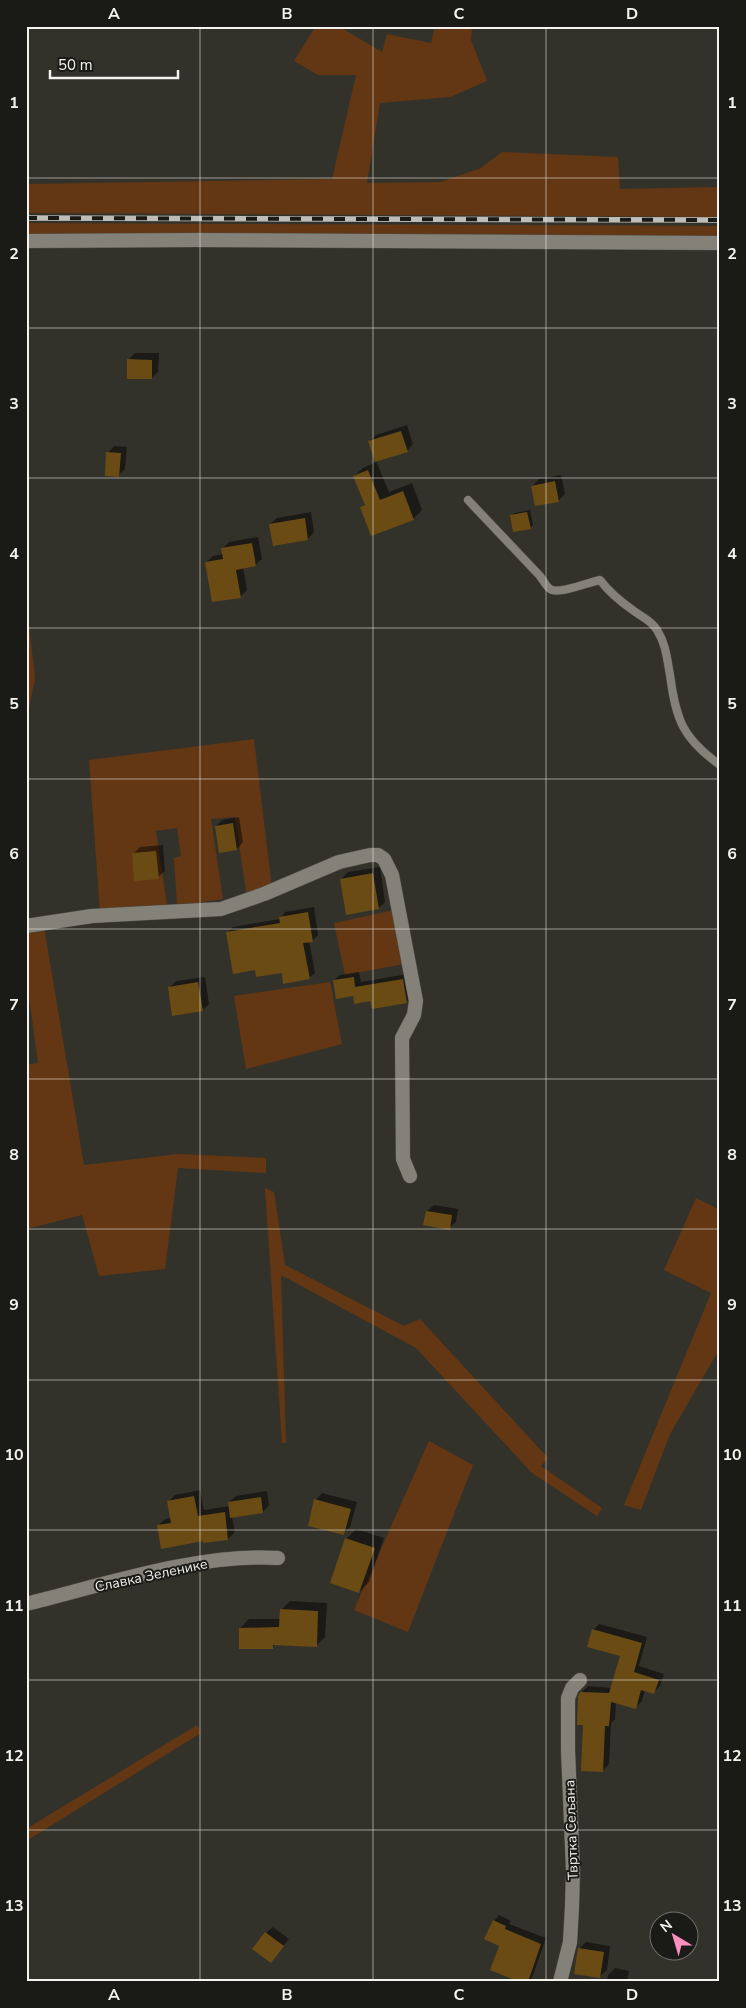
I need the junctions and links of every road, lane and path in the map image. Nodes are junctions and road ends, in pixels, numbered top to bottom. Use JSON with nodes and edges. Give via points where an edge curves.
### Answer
{"nodes":[{"id":1,"x":26,"y":241,"type":"edge"},
{"id":2,"x":720,"y":244,"type":"edge"},
{"id":3,"x":468,"y":500,"type":"dead end"},
{"id":4,"x":720,"y":765,"type":"edge"},
{"id":5,"x":26,"y":926,"type":"edge"},
{"id":6,"x":410,"y":1176,"type":"dead end"},
{"id":7,"x":278,"y":1558,"type":"dead end"},
{"id":8,"x":26,"y":1604,"type":"edge"},
{"id":9,"x":580,"y":1680,"type":"dead end"},
{"id":10,"x":560,"y":1982,"type":"edge"}],
"edges":[{"from":1,"to":2,"type":"street"},
{"from":3,"to":4,"type":"lane","via":[[550,589],[556,592],[600,580],[614,595],[649,620],[667,654],[677,715],[686,734],[702,752]]},
{"from":5,"to":6,"type":"street","via":[[92,916],[221,909],[356,857],[378,855],[384,859],[392,875],[416,1001],[414,1015],[402,1038],[403,1159]]},
{"from":7,"to":8,"type":"street","name":"Славка Зеленике","via":[[255,1556],[200,1563]]},
{"from":9,"to":10,"type":"street","name":"Твртка Сељана","via":[[568,1698],[573,1879],[570,1942]]}]}
